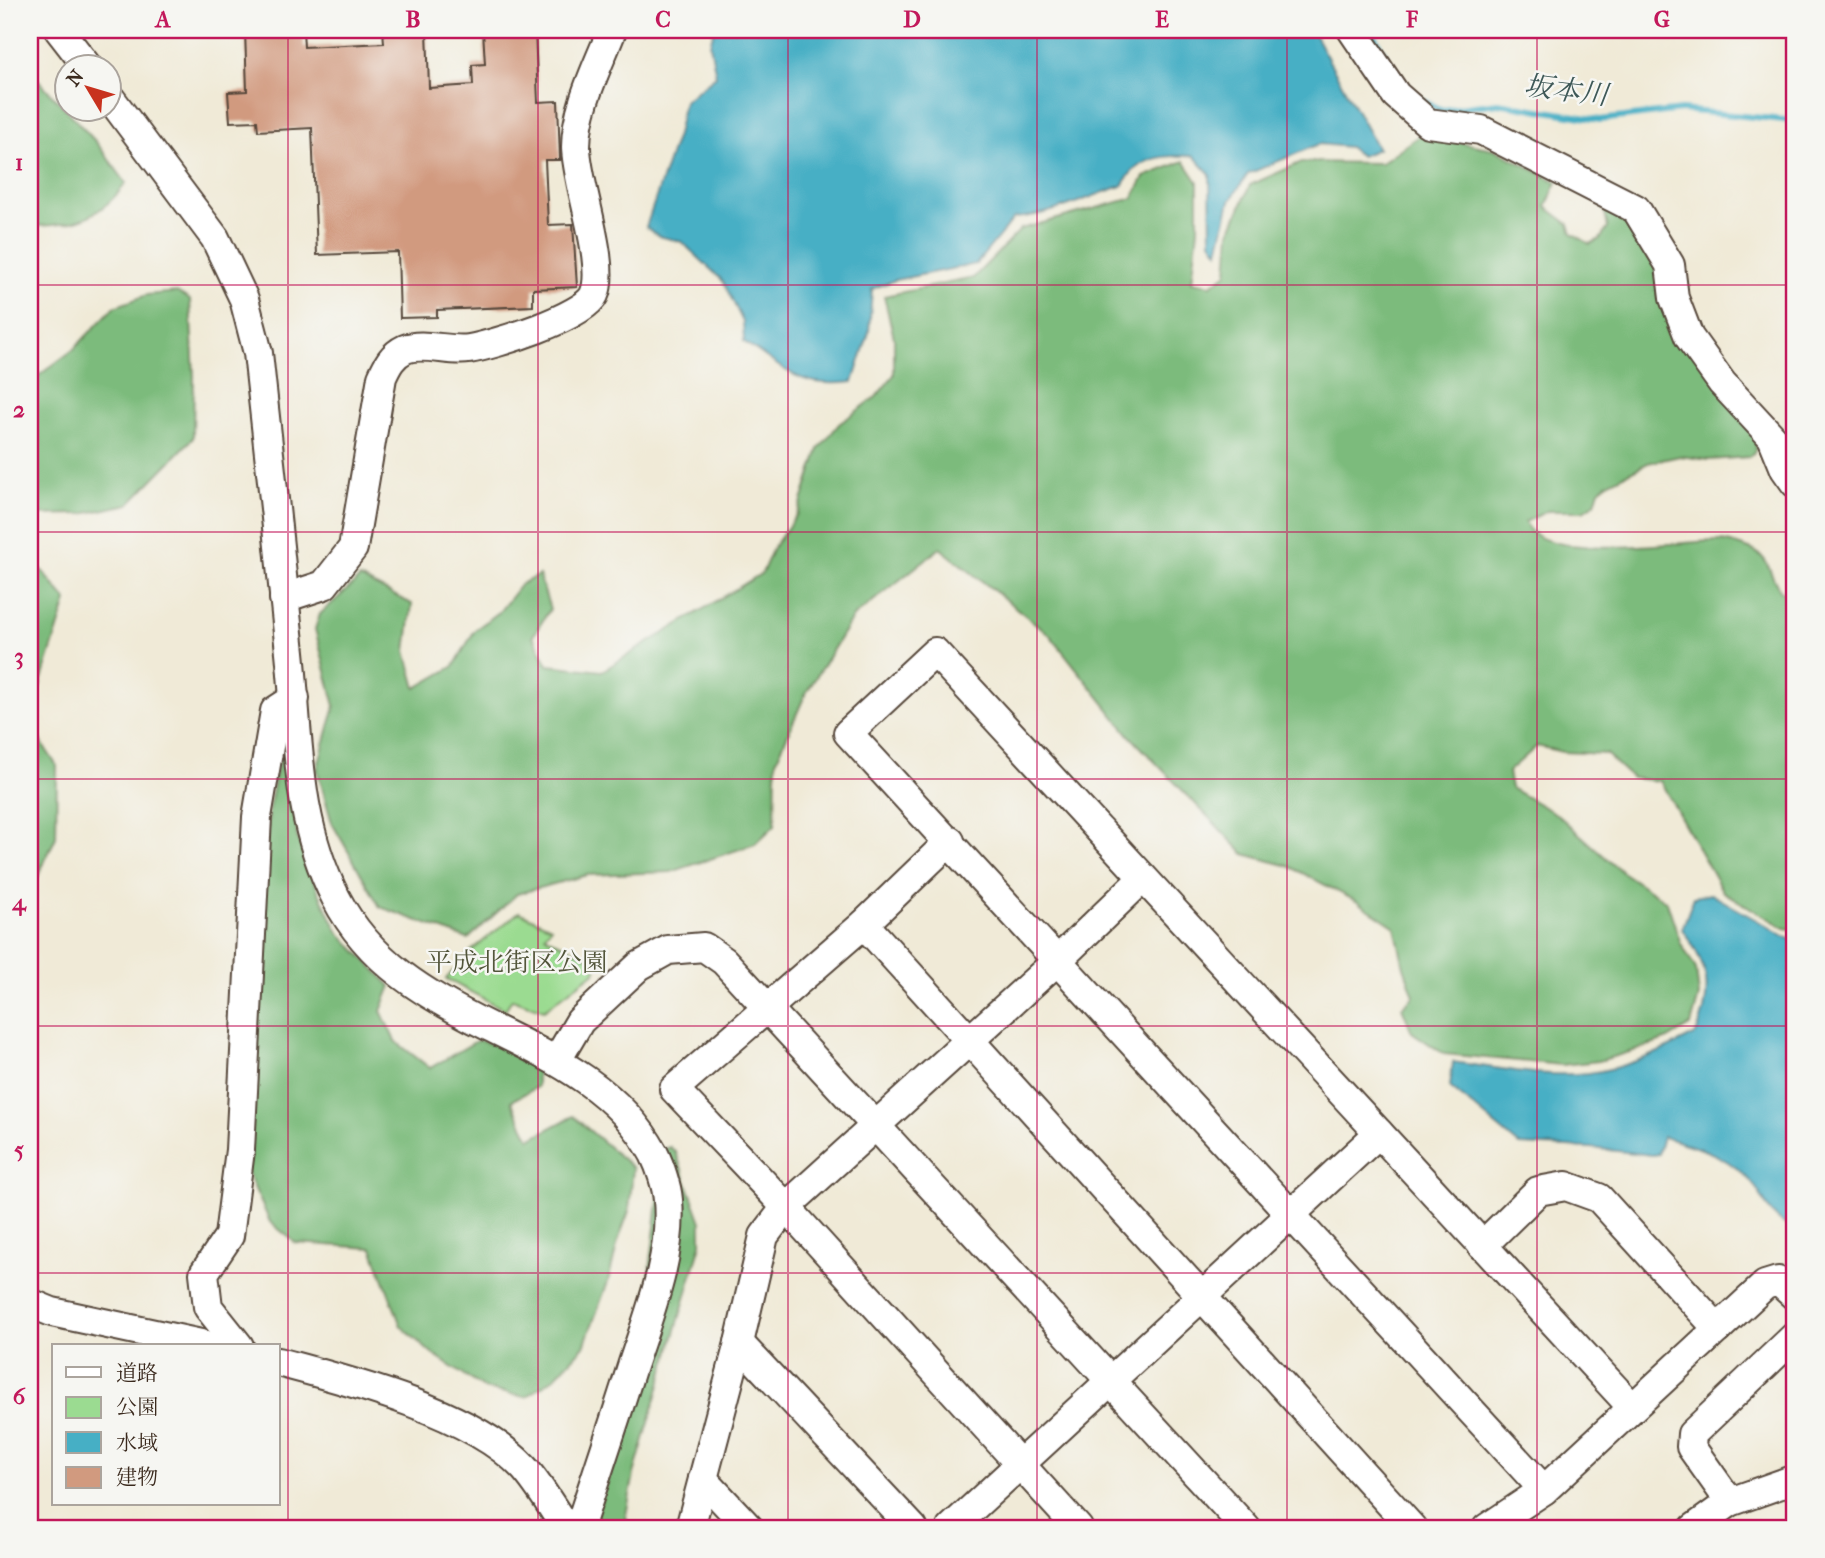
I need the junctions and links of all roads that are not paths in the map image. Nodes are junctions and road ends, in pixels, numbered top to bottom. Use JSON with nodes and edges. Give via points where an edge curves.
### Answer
{"nodes":[{"id":1,"x":59,"y":30,"type":"edge"},
{"id":2,"x":612,"y":30,"type":"edge"},
{"id":3,"x":1352,"y":30,"type":"edge"},
{"id":4,"x":76,"y":52,"type":"edge"},
{"id":5,"x":122,"y":114,"type":"edge"},
{"id":6,"x":1784,"y":435,"type":"edge"},
{"id":7,"x":1795,"y":483,"type":"edge"},
{"id":8,"x":284,"y":598,"type":"junction"},
{"id":9,"x":295,"y":698,"type":"junction"},
{"id":10,"x":950,"y":841,"type":"junction"},
{"id":11,"x":1143,"y":878,"type":"junction"},
{"id":12,"x":864,"y":924,"type":"junction"},
{"id":13,"x":1058,"y":960,"type":"junction"},
{"id":14,"x":765,"y":1007,"type":"junction"},
{"id":15,"x":971,"y":1039,"type":"junction"},
{"id":16,"x":557,"y":1060,"type":"junction"},
{"id":17,"x":875,"y":1127,"type":"junction"},
{"id":18,"x":1379,"y":1133,"type":"junction"},
{"id":19,"x":786,"y":1207,"type":"junction"},
{"id":20,"x":1291,"y":1214,"type":"junction"},
{"id":21,"x":1482,"y":1246,"type":"junction"},
{"id":22,"x":1795,"y":1296,"type":"edge"},
{"id":23,"x":1201,"y":1297,"type":"junction"},
{"id":24,"x":30,"y":1303,"type":"edge"},
{"id":25,"x":1718,"y":1329,"type":"junction"},
{"id":26,"x":1795,"y":1336,"type":"edge"},
{"id":27,"x":739,"y":1343,"type":"junction"},
{"id":28,"x":201,"y":1344,"type":"edge"},
{"id":29,"x":237,"y":1344,"type":"edge"},
{"id":30,"x":280,"y":1363,"type":"edge"},
{"id":31,"x":1112,"y":1382,"type":"junction"},
{"id":32,"x":1631,"y":1406,"type":"junction"},
{"id":33,"x":1019,"y":1464,"type":"junction"},
{"id":34,"x":703,"y":1479,"type":"junction"},
{"id":35,"x":1795,"y":1479,"type":"edge"},
{"id":36,"x":1544,"y":1490,"type":"junction"},
{"id":37,"x":1726,"y":1513,"type":"edge"},
{"id":38,"x":566,"y":1528,"type":"edge"},
{"id":39,"x":579,"y":1528,"type":"edge"},
{"id":40,"x":690,"y":1528,"type":"edge"},
{"id":41,"x":749,"y":1528,"type":"edge"},
{"id":42,"x":913,"y":1528,"type":"edge"},
{"id":43,"x":951,"y":1528,"type":"edge"},
{"id":44,"x":1078,"y":1528,"type":"edge"},
{"id":45,"x":1246,"y":1528,"type":"edge"},
{"id":46,"x":1412,"y":1528,"type":"edge"},
{"id":47,"x":1487,"y":1528,"type":"edge"},
{"id":48,"x":1694,"y":1528,"type":"edge"}],
"edges":[{"from":1,"to":4,"type":"street"},
{"from":2,"to":8,"type":"street","via":[[581,112],[576,147],[596,263],[595,294],[581,310],[556,322],[469,349],[406,348],[390,360],[382,377],[353,548],[324,585]]},
{"from":3,"to":6,"type":"street","via":[[1396,95],[1428,123],[1481,130],[1636,209],[1671,265],[1674,298],[1689,337],[1722,383]]},
{"from":5,"to":8,"type":"street","via":[[215,237],[244,299],[258,353]]},
{"from":6,"to":7,"type":"street","via":[[1785,469]]},
{"from":8,"to":9,"type":"street"},
{"from":9,"to":16,"type":"street","via":[[301,794],[319,858],[355,932],[388,967],[444,1004]]},
{"from":9,"to":29,"type":"street","via":[[275,711],[257,817],[240,1150],[229,1237],[204,1273],[208,1307]]},
{"from":10,"to":11,"type":"street","via":[[848,733],[936,652]]},
{"from":10,"to":12,"type":"street"},
{"from":10,"to":13,"type":"street"},
{"from":11,"to":13,"type":"street"},
{"from":11,"to":18,"type":"street"},
{"from":12,"to":14,"type":"street"},
{"from":12,"to":15,"type":"street"},
{"from":13,"to":15,"type":"street"},
{"from":13,"to":20,"type":"street"},
{"from":14,"to":16,"type":"street","via":[[724,961],[704,947],[668,950],[639,966],[580,1021]]},
{"from":14,"to":17,"type":"street"},
{"from":14,"to":19,"type":"street","via":[[674,1089]]},
{"from":15,"to":17,"type":"street"},
{"from":15,"to":23,"type":"street"},
{"from":16,"to":39,"type":"street","via":[[590,1080],[625,1114],[655,1155],[668,1199],[663,1263]]},
{"from":17,"to":19,"type":"street"},
{"from":17,"to":31,"type":"street"},
{"from":18,"to":20,"type":"street"},
{"from":18,"to":21,"type":"street"},
{"from":19,"to":27,"type":"street","via":[[764,1236]]},
{"from":19,"to":33,"type":"street"},
{"from":20,"to":23,"type":"street"},
{"from":20,"to":36,"type":"street"},
{"from":21,"to":25,"type":"street","via":[[1538,1191],[1566,1186],[1598,1198]]},
{"from":21,"to":32,"type":"street"},
{"from":22,"to":25,"type":"street","via":[[1773,1280]]},
{"from":23,"to":31,"type":"street"},
{"from":23,"to":46,"type":"street"},
{"from":24,"to":28,"type":"street","via":[[52,1312]]},
{"from":25,"to":32,"type":"street"},
{"from":26,"to":37,"type":"street","via":[[1692,1434],[1691,1447]]},
{"from":27,"to":34,"type":"street"},
{"from":27,"to":42,"type":"street"},
{"from":30,"to":38,"type":"street","via":[[368,1386],[483,1435],[523,1467]]},
{"from":31,"to":33,"type":"street"},
{"from":31,"to":45,"type":"street"},
{"from":32,"to":36,"type":"street"},
{"from":33,"to":43,"type":"street"},
{"from":33,"to":44,"type":"street"},
{"from":34,"to":40,"type":"street"},
{"from":34,"to":41,"type":"street"},
{"from":35,"to":37,"type":"street"},
{"from":36,"to":47,"type":"street"},
{"from":37,"to":48,"type":"street"}]}
